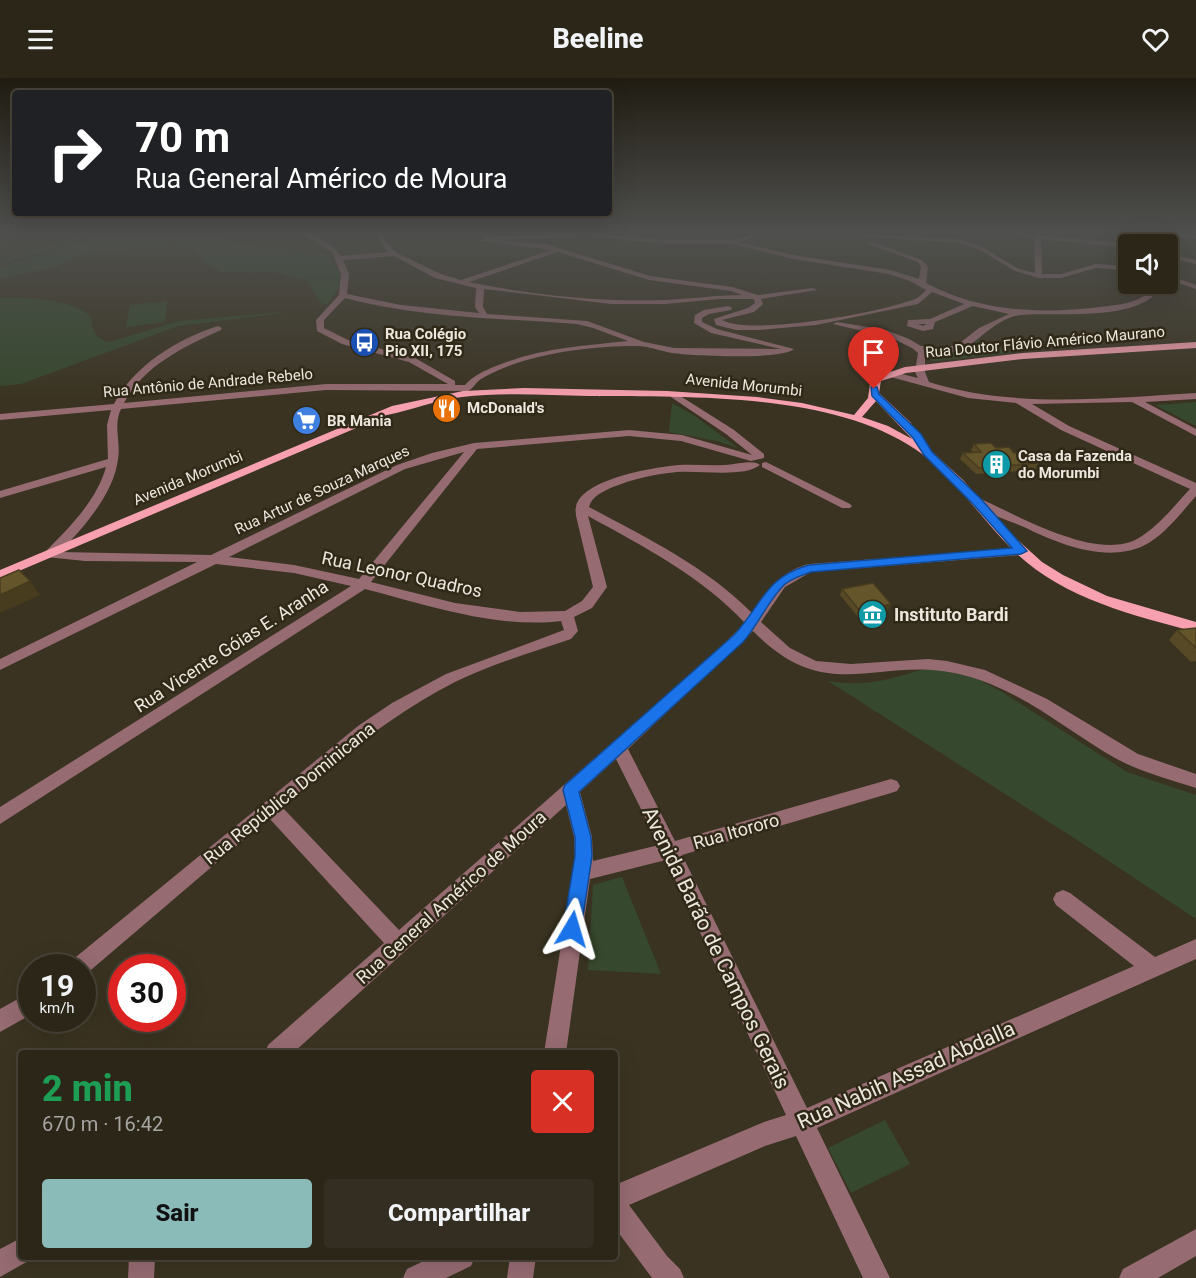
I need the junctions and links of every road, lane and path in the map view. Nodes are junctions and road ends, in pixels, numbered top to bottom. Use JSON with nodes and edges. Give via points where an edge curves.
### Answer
{"nodes":[{"id":1,"x":344,"y":288,"type":"edge"},
{"id":2,"x":480,"y":288,"type":"edge"},
{"id":3,"x":484,"y":288,"type":"edge"},
{"id":4,"x":724,"y":288,"type":"edge"},
{"id":5,"x":931,"y":289,"type":"joint"},
{"id":6,"x":813,"y":290,"type":"dead end"},
{"id":7,"x":1152,"y":294,"type":"edge"},
{"id":8,"x":343,"y":295,"type":"junction"},
{"id":9,"x":753,"y":297,"type":"junction"},
{"id":10,"x":971,"y":304,"type":"junction"},
{"id":11,"x":583,"y":311,"type":"junction"},
{"id":12,"x":1017,"y":313,"type":"junction"},
{"id":13,"x":485,"y":316,"type":"junction"},
{"id":14,"x":931,"y":321,"type":"dead end"},
{"id":15,"x":816,"y":322,"type":"junction"},
{"id":16,"x":751,"y":327,"type":"junction"},
{"id":17,"x":218,"y":328,"type":"dead end"},
{"id":18,"x":748,"y":339,"type":"junction"},
{"id":19,"x":639,"y":343,"type":"junction"},
{"id":20,"x":1196,"y":345,"type":"edge"},
{"id":21,"x":920,"y":350,"type":"junction"},
{"id":22,"x":921,"y":367,"type":"junction"},
{"id":23,"x":428,"y":370,"type":"junction"},
{"id":24,"x":890,"y":374,"type":"junction"},
{"id":25,"x":925,"y":383,"type":"junction"},
{"id":26,"x":420,"y":386,"type":"junction"},
{"id":27,"x":468,"y":388,"type":"junction"},
{"id":28,"x":508,"y":392,"type":"junction"},
{"id":29,"x":674,"y":395,"type":"junction"},
{"id":30,"x":1196,"y":396,"type":"edge"},
{"id":31,"x":708,"y":397,"type":"junction"},
{"id":32,"x":873,"y":399,"type":"junction"},
{"id":33,"x":425,"y":400,"type":"junction"},
{"id":34,"x":1017,"y":400,"type":"junction"},
{"id":35,"x":1134,"y":400,"type":"junction"},
{"id":36,"x":118,"y":406,"type":"junction"},
{"id":37,"x":699,"y":411,"type":"junction"},
{"id":38,"x":0,"y":417,"type":"edge"},
{"id":39,"x":856,"y":418,"type":"junction"},
{"id":40,"x":906,"y":424,"type":"junction"},
{"id":41,"x":888,"y":430,"type":"junction"},
{"id":42,"x":1196,"y":433,"type":"edge"},
{"id":43,"x":474,"y":446,"type":"junction"},
{"id":44,"x":928,"y":453,"type":"junction"},
{"id":45,"x":113,"y":461,"type":"junction"},
{"id":46,"x":758,"y":461,"type":"junction"},
{"id":47,"x":1196,"y":488,"type":"edge"},
{"id":48,"x":0,"y":495,"type":"edge"},
{"id":49,"x":977,"y":501,"type":"junction"},
{"id":50,"x":846,"y":506,"type":"dead end"},
{"id":51,"x":581,"y":508,"type":"junction"},
{"id":52,"x":72,"y":530,"type":"junction"},
{"id":53,"x":77,"y":543,"type":"junction"},
{"id":54,"x":1021,"y":551,"type":"junction"},
{"id":55,"x":50,"y":554,"type":"junction"},
{"id":56,"x":96,"y":557,"type":"junction"},
{"id":57,"x":212,"y":560,"type":"junction"},
{"id":58,"x":0,"y":575,"type":"edge"},
{"id":59,"x":362,"y":585,"type":"junction"},
{"id":60,"x":567,"y":615,"type":"junction"},
{"id":61,"x":753,"y":621,"type":"junction"},
{"id":62,"x":1196,"y":627,"type":"edge"},
{"id":63,"x":0,"y":665,"type":"edge"},
{"id":64,"x":618,"y":748,"type":"junction"},
{"id":65,"x":1196,"y":781,"type":"edge"},
{"id":66,"x":891,"y":786,"type":"dead end"},
{"id":67,"x":571,"y":790,"type":"junction"},
{"id":68,"x":270,"y":807,"type":"junction"},
{"id":69,"x":0,"y":816,"type":"edge"},
{"id":70,"x":671,"y":850,"type":"junction"},
{"id":71,"x":580,"y":873,"type":"junction"},
{"id":72,"x":1063,"y":899,"type":"dead end"},
{"id":73,"x":399,"y":944,"type":"junction"},
{"id":74,"x":1196,"y":949,"type":"edge"},
{"id":75,"x":95,"y":954,"type":"edge"},
{"id":76,"x":1152,"y":967,"type":"junction"},
{"id":77,"x":18,"y":1010,"type":"edge"},
{"id":78,"x":0,"y":1021,"type":"edge"},
{"id":79,"x":279,"y":1050,"type":"edge"},
{"id":80,"x":556,"y":1050,"type":"edge"},
{"id":81,"x":800,"y":1123,"type":"junction"},
{"id":82,"x":618,"y":1197,"type":"edge"},
{"id":83,"x":618,"y":1211,"type":"edge"},
{"id":84,"x":1196,"y":1242,"type":"edge"},
{"id":85,"x":18,"y":1253,"type":"edge"},
{"id":86,"x":142,"y":1260,"type":"edge"},
{"id":87,"x":455,"y":1260,"type":"edge"},
{"id":88,"x":523,"y":1260,"type":"edge"},
{"id":89,"x":0,"y":1264,"type":"edge"},
{"id":90,"x":141,"y":1278,"type":"edge"},
{"id":91,"x":416,"y":1278,"type":"edge"},
{"id":92,"x":520,"y":1278,"type":"edge"},
{"id":93,"x":671,"y":1278,"type":"edge"},
{"id":94,"x":877,"y":1278,"type":"edge"},
{"id":95,"x":1132,"y":1278,"type":"edge"}],
"edges":[{"from":1,"to":8,"type":"street"},
{"from":2,"to":13,"type":"street","via":[[479,307]]},
{"from":3,"to":11,"type":"street"},
{"from":4,"to":9,"type":"street"},
{"from":5,"to":10,"type":"street"},
{"from":5,"to":15,"type":"street","via":[[915,302]]},
{"from":6,"to":9,"type":"street"},
{"from":7,"to":12,"type":"street","via":[[1125,306],[1069,313]]},
{"from":8,"to":13,"type":"street","via":[[391,308]]},
{"from":8,"to":23,"type":"street","via":[[320,320],[320,329],[333,338],[400,356]]},
{"from":9,"to":11,"type":"street"},
{"from":9,"to":16,"type":"street","via":[[759,304],[755,308],[717,321],[726,326]]},
{"from":9,"to":18,"type":"street","via":[[741,305],[707,312],[698,320],[707,329]]},
{"from":10,"to":12,"type":"street"},
{"from":10,"to":14,"type":"street"},
{"from":11,"to":13,"type":"street"},
{"from":11,"to":19,"type":"street","via":[[609,330]]},
{"from":12,"to":21,"type":"street","via":[[982,330],[958,349]]},
{"from":15,"to":16,"type":"street"},
{"from":15,"to":21,"type":"street","via":[[883,332]]},
{"from":16,"to":18,"type":"street"},
{"from":17,"to":36,"type":"street","via":[[157,362]]},
{"from":18,"to":19,"type":"street","via":[[790,350],[685,352]]},
{"from":19,"to":27,"type":"street","via":[[526,357],[476,378]]},
{"from":20,"to":22,"type":"main road","name":"Rua Doutor Flávio Américo Maurano"},
{"from":21,"to":22,"type":"street"},
{"from":22,"to":24,"type":"main road","name":"Rua Doutor Flávio Américo Maurano"},
{"from":22,"to":25,"type":"street"},
{"from":23,"to":26,"type":"street"},
{"from":23,"to":27,"type":"street"},
{"from":24,"to":25,"type":"street"},
{"from":24,"to":32,"type":"main road","via":[[878,379]]},
{"from":25,"to":34,"type":"street","via":[[970,396]]},
{"from":26,"to":27,"type":"street","name":"Rua Antônio de Andrade Rebelo"},
{"from":26,"to":33,"type":"street"},
{"from":26,"to":36,"type":"street","name":"Rua Antônio de Andrade Rebelo","via":[[326,387]]},
{"from":27,"to":28,"type":"main road","name":"Avenida Morumbi"},
{"from":27,"to":33,"type":"main road"},
{"from":28,"to":29,"type":"main road","name":"Avenida Morumbi"},
{"from":28,"to":33,"type":"main road","name":"Avenida Morumbi"},
{"from":29,"to":31,"type":"main road","name":"Avenida Morumbi"},
{"from":29,"to":37,"type":"street"},
{"from":30,"to":35,"type":"street"},
{"from":31,"to":37,"type":"street"},
{"from":31,"to":39,"type":"main road","name":"Avenida Morumbi","via":[[778,402]]},
{"from":32,"to":39,"type":"main road"},
{"from":32,"to":40,"type":"main road"},
{"from":33,"to":53,"type":"main road","name":"Avenida Morumbi"},
{"from":34,"to":35,"type":"street"},
{"from":34,"to":47,"type":"street","via":[[1065,428]]},
{"from":35,"to":42,"type":"street"},
{"from":36,"to":38,"type":"street","name":"Rua Antônio de Andrade Rebelo"},
{"from":36,"to":45,"type":"street","via":[[112,420]]},
{"from":37,"to":46,"type":"street","via":[[730,432]]},
{"from":39,"to":41,"type":"main road","name":"Avenida Morumbi"},
{"from":40,"to":41,"type":"main road","via":[[903,430]]},
{"from":40,"to":44,"type":"main road"},
{"from":41,"to":44,"type":"main road","name":"Avenida Morumbi"},
{"from":43,"to":46,"type":"street","name":"Rua Artur de Souza Marques","via":[[629,433],[682,438]]},
{"from":43,"to":57,"type":"street","name":"Rua Artur de Souza Marques","via":[[401,467]]},
{"from":43,"to":59,"type":"street","name":"Rua Vicente Góias E. Aranha"},
{"from":44,"to":49,"type":"main road","name":"Avenida Morumbi"},
{"from":45,"to":48,"type":"street"},
{"from":45,"to":52,"type":"street","via":[[106,481]]},
{"from":46,"to":50,"type":"street","name":"Rua Artur de Souza Marques"},
{"from":46,"to":51,"type":"street","via":[[734,469],[641,474],[589,495]]},
{"from":47,"to":49,"type":"street","via":[[1149,537],[1138,544],[1111,549],[1065,540]]},
{"from":49,"to":54,"type":"main road","name":"Avenida Morumbi"},
{"from":51,"to":60,"type":"street","name":"Rua Leonor Quadros","via":[[600,588],[594,599]]},
{"from":51,"to":61,"type":"street","via":[[674,560]]},
{"from":52,"to":53,"type":"street"},
{"from":52,"to":55,"type":"street"},
{"from":53,"to":55,"type":"main road","name":"Avenida Morumbi"},
{"from":53,"to":56,"type":"street"},
{"from":54,"to":61,"type":"street","name":"Rua General Américo de Moura","via":[[809,568],[779,584]]},
{"from":54,"to":62,"type":"main road","name":"Avenida Morumbi","via":[[1047,572],[1089,593]]},
{"from":55,"to":56,"type":"street","name":"Rua Leonor Quadros"},
{"from":55,"to":58,"type":"main road","name":"Avenida Morumbi"},
{"from":56,"to":57,"type":"street","name":"Rua Leonor Quadros"},
{"from":57,"to":59,"type":"street","name":"Rua Leonor Quadros","via":[[294,569]]},
{"from":57,"to":63,"type":"street","name":"Rua Artur de Souza Marques"},
{"from":59,"to":60,"type":"street","name":"Rua Leonor Quadros","via":[[432,603],[495,612]]},
{"from":59,"to":69,"type":"street","name":"Rua Vicente Góias E. Aranha"},
{"from":60,"to":68,"type":"street","name":"Rua República Dominicana","via":[[571,625],[566,636],[474,668],[398,707],[348,742]]},
{"from":61,"to":64,"type":"street","name":"Rua General Américo de Moura"},
{"from":61,"to":65,"type":"street","via":[[785,651],[828,669],[858,671],[896,665],[940,665],[996,681],[1037,700],[1125,755]]},
{"from":64,"to":67,"type":"street","name":"Rua General Américo de Moura"},
{"from":64,"to":70,"type":"street","name":"Avenida Barão de Campos Gerais"},
{"from":66,"to":70,"type":"street","name":"Rua Itororo"},
{"from":67,"to":71,"type":"street","via":[[583,837]]},
{"from":67,"to":73,"type":"street","name":"Rua General Américo de Moura"},
{"from":68,"to":73,"type":"street"},
{"from":68,"to":75,"type":"street","name":"Rua República Dominicana"},
{"from":70,"to":71,"type":"street","name":"Rua Itororo"},
{"from":70,"to":81,"type":"street","name":"Avenida Barão de Campos Gerais"},
{"from":71,"to":80,"type":"street"},
{"from":72,"to":76,"type":"street"},
{"from":73,"to":79,"type":"street","name":"Rua General Américo de Moura"},
{"from":74,"to":76,"type":"street","name":"Rua Nabih Assad Abdalla"},
{"from":76,"to":81,"type":"street","name":"Rua Nabih Assad Abdalla"},
{"from":77,"to":78,"type":"street"},
{"from":81,"to":82,"type":"street","name":"Rua Nabih Assad Abdalla","via":[[764,1134]]},
{"from":81,"to":94,"type":"street","name":"Avenida Barão de Campos Gerais"},
{"from":83,"to":93,"type":"street"},
{"from":84,"to":95,"type":"street"},
{"from":85,"to":89,"type":"street"},
{"from":86,"to":90,"type":"street"},
{"from":87,"to":91,"type":"street"},
{"from":88,"to":92,"type":"street"}]}
